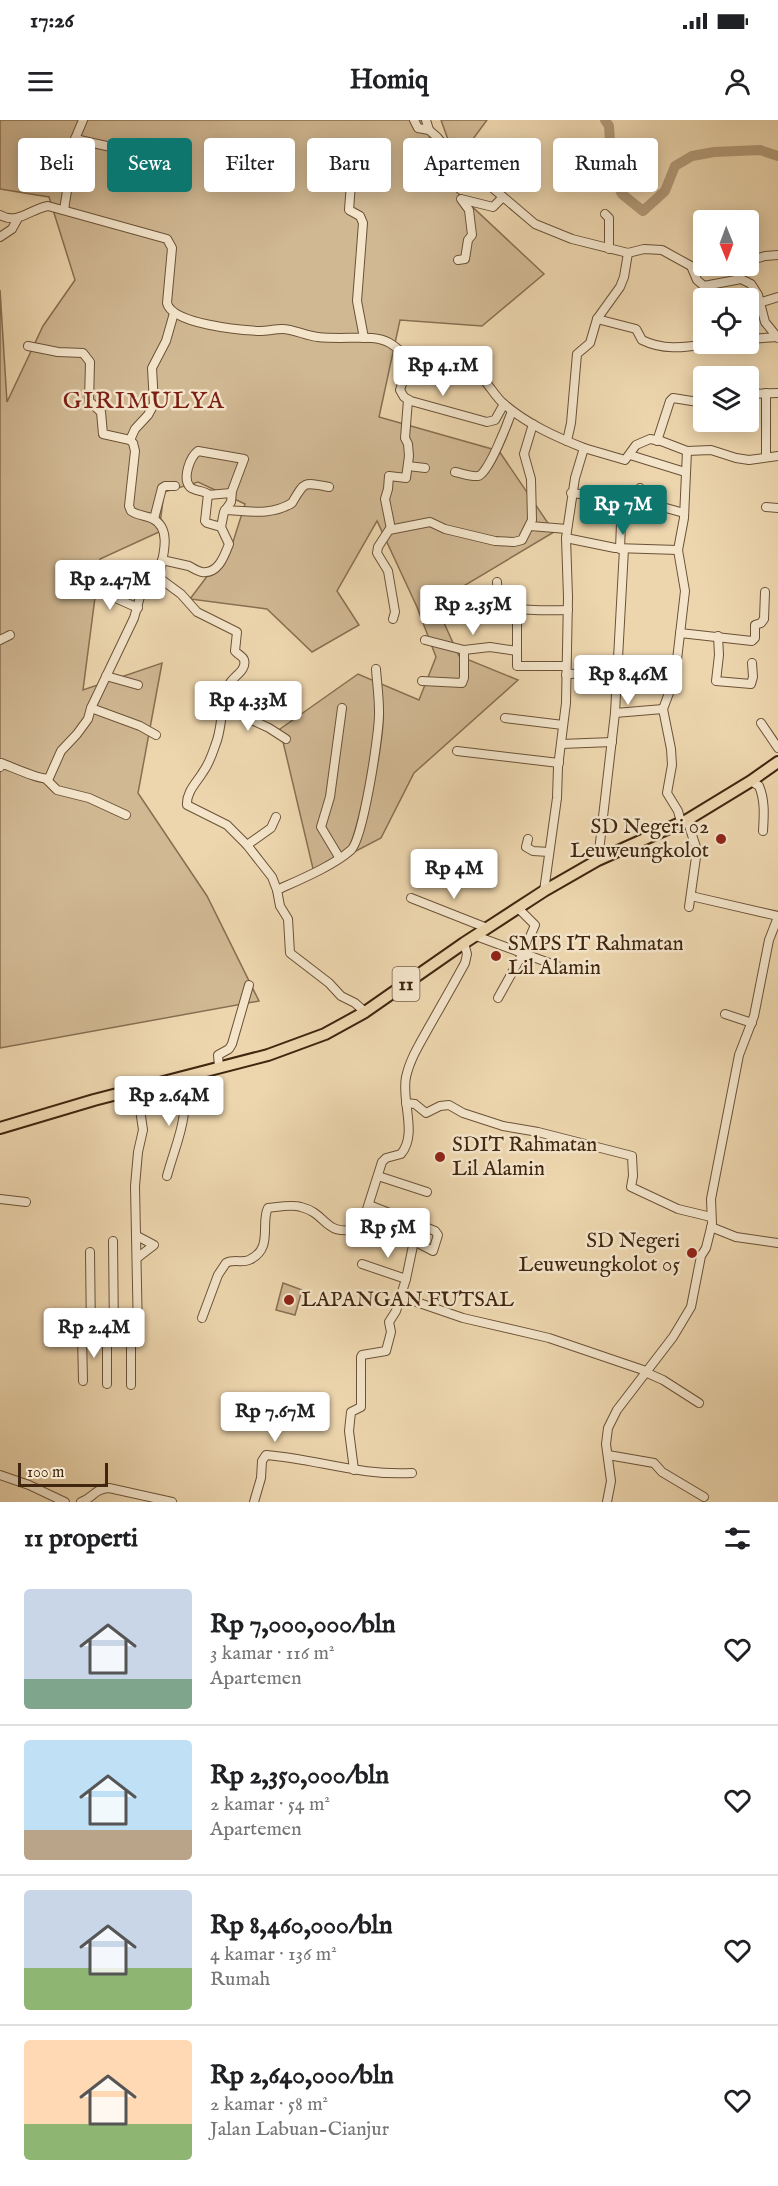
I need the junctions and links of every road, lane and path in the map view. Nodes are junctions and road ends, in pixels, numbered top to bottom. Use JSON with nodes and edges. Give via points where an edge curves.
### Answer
{"nodes":[{"id":1,"x":83,"y":120,"type":"edge"},
{"id":2,"x":414,"y":120,"type":"edge"},
{"id":3,"x":426,"y":120,"type":"edge"},
{"id":4,"x":429,"y":130,"type":"junction"},
{"id":5,"x":75,"y":138,"type":"edge"},
{"id":6,"x":67,"y":192,"type":"edge"},
{"id":7,"x":350,"y":192,"type":"edge"},
{"id":8,"x":503,"y":196,"type":"junction"},
{"id":9,"x":64,"y":210,"type":"junction"},
{"id":10,"x":605,"y":214,"type":"dead end"},
{"id":11,"x":0,"y":215,"type":"edge"},
{"id":12,"x":18,"y":218,"type":"junction"},
{"id":13,"x":0,"y":237,"type":"edge"},
{"id":14,"x":609,"y":249,"type":"junction"},
{"id":15,"x":628,"y":253,"type":"junction"},
{"id":16,"x":778,"y":255,"type":"edge"},
{"id":17,"x":759,"y":258,"type":"edge"},
{"id":18,"x":458,"y":260,"type":"dead end"},
{"id":19,"x":691,"y":266,"type":"joint"},
{"id":20,"x":755,"y":288,"type":"edge"},
{"id":21,"x":778,"y":297,"type":"edge"},
{"id":22,"x":759,"y":303,"type":"joint"},
{"id":23,"x":174,"y":314,"type":"junction"},
{"id":24,"x":597,"y":319,"type":"junction"},
{"id":25,"x":778,"y":337,"type":"edge"},
{"id":26,"x":364,"y":338,"type":"junction"},
{"id":27,"x":759,"y":338,"type":"edge"},
{"id":28,"x":28,"y":346,"type":"dead end"},
{"id":29,"x":693,"y":346,"type":"edge"},
{"id":30,"x":410,"y":359,"type":"junction"},
{"id":31,"x":759,"y":393,"type":"edge"},
{"id":32,"x":766,"y":393,"type":"junction"},
{"id":33,"x":778,"y":393,"type":"edge"},
{"id":34,"x":408,"y":400,"type":"junction"},
{"id":35,"x":693,"y":401,"type":"edge"},
{"id":36,"x":504,"y":404,"type":"junction"},
{"id":37,"x":512,"y":411,"type":"junction"},
{"id":38,"x":533,"y":424,"type":"junction"},
{"id":39,"x":130,"y":440,"type":"junction"},
{"id":40,"x":567,"y":441,"type":"junction"},
{"id":41,"x":657,"y":441,"type":"junction"},
{"id":42,"x":584,"y":448,"type":"junction"},
{"id":43,"x":687,"y":451,"type":"junction"},
{"id":44,"x":630,"y":455,"type":"junction"},
{"id":45,"x":766,"y":456,"type":"junction"},
{"id":46,"x":778,"y":456,"type":"edge"},
{"id":47,"x":408,"y":466,"type":"junction"},
{"id":48,"x":425,"y":468,"type":"dead end"},
{"id":49,"x":455,"y":472,"type":"dead end"},
{"id":50,"x":686,"y":472,"type":"junction"},
{"id":51,"x":175,"y":486,"type":"dead end"},
{"id":52,"x":329,"y":487,"type":"dead end"},
{"id":53,"x":640,"y":488,"type":"dead end"},
{"id":54,"x":231,"y":493,"type":"junction"},
{"id":55,"x":572,"y":494,"type":"junction"},
{"id":56,"x":208,"y":495,"type":"junction"},
{"id":57,"x":622,"y":498,"type":"junction"},
{"id":58,"x":641,"y":501,"type":"junction"},
{"id":59,"x":766,"y":507,"type":"dead end"},
{"id":60,"x":778,"y":507,"type":"edge"},
{"id":61,"x":225,"y":510,"type":"junction"},
{"id":62,"x":684,"y":513,"type":"junction"},
{"id":63,"x":154,"y":519,"type":"junction"},
{"id":64,"x":530,"y":526,"type":"junction"},
{"id":65,"x":221,"y":527,"type":"junction"},
{"id":66,"x":391,"y":529,"type":"junction"},
{"id":67,"x":567,"y":529,"type":"junction"},
{"id":68,"x":566,"y":538,"type":"junction"},
{"id":69,"x":622,"y":549,"type":"junction"},
{"id":70,"x":678,"y":550,"type":"junction"},
{"id":71,"x":162,"y":560,"type":"junction"},
{"id":72,"x":159,"y":576,"type":"junction"},
{"id":73,"x":497,"y":582,"type":"dead end"},
{"id":74,"x":93,"y":588,"type":"dead end"},
{"id":75,"x":765,"y":592,"type":"dead end"},
{"id":76,"x":138,"y":608,"type":"junction"},
{"id":77,"x":517,"y":608,"type":"junction"},
{"id":78,"x":568,"y":610,"type":"junction"},
{"id":79,"x":393,"y":619,"type":"dead end"},
{"id":80,"x":680,"y":633,"type":"junction"},
{"id":81,"x":10,"y":635,"type":"dead end"},
{"id":82,"x":718,"y":636,"type":"junction"},
{"id":83,"x":0,"y":640,"type":"edge"},
{"id":84,"x":425,"y":640,"type":"dead end"},
{"id":85,"x":464,"y":650,"type":"junction"},
{"id":86,"x":518,"y":651,"type":"junction"},
{"id":87,"x":752,"y":663,"type":"dead end"},
{"id":88,"x":566,"y":666,"type":"junction"},
{"id":89,"x":376,"y":669,"type":"dead end"},
{"id":90,"x":566,"y":675,"type":"junction"},
{"id":91,"x":106,"y":676,"type":"junction"},
{"id":92,"x":422,"y":681,"type":"dead end"},
{"id":93,"x":616,"y":681,"type":"junction"},
{"id":94,"x":138,"y":686,"type":"dead end"},
{"id":95,"x":222,"y":706,"type":"junction"},
{"id":96,"x":91,"y":708,"type":"junction"},
{"id":97,"x":342,"y":708,"type":"dead end"},
{"id":98,"x":663,"y":709,"type":"junction"},
{"id":99,"x":615,"y":713,"type":"junction"},
{"id":100,"x":505,"y":718,"type":"dead end"},
{"id":101,"x":761,"y":723,"type":"dead end"},
{"id":102,"x":563,"y":724,"type":"junction"},
{"id":103,"x":156,"y":735,"type":"dead end"},
{"id":104,"x":286,"y":739,"type":"dead end"},
{"id":105,"x":612,"y":742,"type":"junction"},
{"id":106,"x":561,"y":744,"type":"junction"},
{"id":107,"x":778,"y":748,"type":"edge"},
{"id":108,"x":457,"y":752,"type":"dead end"},
{"id":109,"x":778,"y":762,"type":"edge"},
{"id":110,"x":559,"y":763,"type":"junction"},
{"id":111,"x":0,"y":765,"type":"edge"},
{"id":112,"x":47,"y":780,"type":"junction"},
{"id":113,"x":751,"y":781,"type":"junction"},
{"id":114,"x":126,"y":815,"type":"dead end"},
{"id":115,"x":276,"y":817,"type":"dead end"},
{"id":116,"x":682,"y":818,"type":"junction"},
{"id":117,"x":763,"y":831,"type":"dead end"},
{"id":118,"x":528,"y":838,"type":"dead end"},
{"id":119,"x":247,"y":845,"type":"junction"},
{"id":120,"x":549,"y":852,"type":"junction"},
{"id":121,"x":339,"y":857,"type":"junction"},
{"id":122,"x":598,"y":860,"type":"junction"},
{"id":123,"x":278,"y":890,"type":"junction"},
{"id":124,"x":544,"y":891,"type":"junction"},
{"id":125,"x":691,"y":896,"type":"junction"},
{"id":126,"x":411,"y":898,"type":"dead end"},
{"id":127,"x":689,"y":907,"type":"dead end"},
{"id":128,"x":518,"y":908,"type":"junction"},
{"id":129,"x":778,"y":917,"type":"edge"},
{"id":130,"x":487,"y":928,"type":"junction"},
{"id":131,"x":476,"y":936,"type":"junction"},
{"id":132,"x":464,"y":943,"type":"junction"},
{"id":133,"x":523,"y":953,"type":"junction"},
{"id":134,"x":571,"y":971,"type":"dead end"},
{"id":135,"x":249,"y":985,"type":"dead end"},
{"id":136,"x":498,"y":998,"type":"dead end"},
{"id":137,"x":365,"y":1012,"type":"junction"},
{"id":138,"x":725,"y":1014,"type":"dead end"},
{"id":139,"x":752,"y":1023,"type":"junction"},
{"id":140,"x":219,"y":1067,"type":"junction"},
{"id":141,"x":181,"y":1077,"type":"junction"},
{"id":142,"x":137,"y":1089,"type":"junction"},
{"id":143,"x":406,"y":1103,"type":"junction"},
{"id":144,"x":0,"y":1128,"type":"edge"},
{"id":145,"x":167,"y":1176,"type":"dead end"},
{"id":146,"x":378,"y":1176,"type":"junction"},
{"id":147,"x":427,"y":1192,"type":"dead end"},
{"id":148,"x":0,"y":1199,"type":"edge"},
{"id":149,"x":26,"y":1202,"type":"dead end"},
{"id":150,"x":369,"y":1205,"type":"junction"},
{"id":151,"x":711,"y":1217,"type":"junction"},
{"id":152,"x":711,"y":1227,"type":"junction"},
{"id":153,"x":361,"y":1228,"type":"junction"},
{"id":154,"x":137,"y":1236,"type":"junction"},
{"id":155,"x":113,"y":1241,"type":"dead end"},
{"id":156,"x":414,"y":1241,"type":"junction"},
{"id":157,"x":778,"y":1243,"type":"edge"},
{"id":158,"x":90,"y":1252,"type":"dead end"},
{"id":159,"x":137,"y":1258,"type":"junction"},
{"id":160,"x":362,"y":1264,"type":"dead end"},
{"id":161,"x":406,"y":1279,"type":"junction"},
{"id":162,"x":399,"y":1296,"type":"junction"},
{"id":163,"x":202,"y":1317,"type":"dead end"},
{"id":164,"x":111,"y":1334,"type":"junction"},
{"id":165,"x":131,"y":1334,"type":"junction"},
{"id":166,"x":91,"y":1335,"type":"junction"},
{"id":167,"x":645,"y":1371,"type":"junction"},
{"id":168,"x":83,"y":1381,"type":"dead end"},
{"id":169,"x":107,"y":1384,"type":"dead end"},
{"id":170,"x":131,"y":1384,"type":"dead end"},
{"id":171,"x":699,"y":1403,"type":"dead end"},
{"id":172,"x":608,"y":1455,"type":"junction"},
{"id":173,"x":354,"y":1470,"type":"junction"},
{"id":174,"x":412,"y":1473,"type":"dead end"},
{"id":175,"x":0,"y":1475,"type":"edge"},
{"id":176,"x":704,"y":1497,"type":"dead end"},
{"id":177,"x":65,"y":1502,"type":"edge"},
{"id":178,"x":81,"y":1502,"type":"edge"},
{"id":179,"x":172,"y":1502,"type":"edge"},
{"id":180,"x":254,"y":1502,"type":"edge"},
{"id":181,"x":607,"y":1502,"type":"edge"}],
"edges":[{"from":1,"to":5,"type":"street"},
{"from":2,"to":4,"type":"street","via":[[418,128]]},
{"from":3,"to":4,"type":"street"},
{"from":4,"to":8,"type":"street","via":[[462,168]]},
{"from":6,"to":9,"type":"street"},
{"from":7,"to":26,"type":"street","via":[[349,210],[360,216],[363,223],[357,301]]},
{"from":8,"to":14,"type":"street","via":[[535,224]]},
{"from":8,"to":18,"type":"street","via":[[493,207],[461,199],[469,210],[472,235],[465,259]]},
{"from":9,"to":12,"type":"street","via":[[42,207]]},
{"from":9,"to":23,"type":"street","via":[[169,240],[172,248],[167,303]]},
{"from":10,"to":14,"type":"street","via":[[609,218]]},
{"from":11,"to":12,"type":"street"},
{"from":12,"to":13,"type":"street","via":[[12,229]]},
{"from":14,"to":15,"type":"street"},
{"from":15,"to":19,"type":"street","via":[[656,248]]},
{"from":15,"to":24,"type":"street","via":[[620,287]]},
{"from":16,"to":17,"type":"street"},
{"from":19,"to":20,"type":"street","via":[[704,286],[737,280]]},
{"from":21,"to":22,"type":"street"},
{"from":22,"to":25,"type":"street","via":[[765,322]]},
{"from":23,"to":26,"type":"street","via":[[230,328],[285,329],[307,336]]},
{"from":23,"to":39,"type":"street","via":[[152,368],[154,405]]},
{"from":24,"to":29,"type":"street","via":[[636,329],[642,340],[659,346]]},
{"from":24,"to":40,"type":"street","via":[[590,343],[577,354]]},
{"from":25,"to":27,"type":"street"},
{"from":26,"to":30,"type":"street","via":[[390,342]]},
{"from":28,"to":39,"type":"street","via":[[87,356],[89,401],[101,412],[103,434]]},
{"from":30,"to":34,"type":"street","via":[[400,388]]},
{"from":30,"to":36,"type":"street","via":[[441,371],[473,372]]},
{"from":31,"to":32,"type":"street"},
{"from":32,"to":33,"type":"street"},
{"from":32,"to":45,"type":"street"},
{"from":34,"to":36,"type":"street","via":[[487,422],[495,420]]},
{"from":34,"to":47,"type":"street"},
{"from":35,"to":41,"type":"street","via":[[673,398],[670,401]]},
{"from":36,"to":37,"type":"street"},
{"from":37,"to":38,"type":"street"},
{"from":37,"to":49,"type":"street","via":[[483,473],[477,477]]},
{"from":38,"to":40,"type":"street"},
{"from":38,"to":64,"type":"street","via":[[524,454],[531,479]]},
{"from":39,"to":63,"type":"street","via":[[135,451],[129,507],[135,514]]},
{"from":40,"to":42,"type":"street"},
{"from":41,"to":43,"type":"street"},
{"from":41,"to":44,"type":"street","via":[[641,441]]},
{"from":42,"to":44,"type":"street","via":[[618,459],[625,460]]},
{"from":42,"to":55,"type":"street"},
{"from":43,"to":45,"type":"street","via":[[711,450],[749,460]]},
{"from":43,"to":50,"type":"street"},
{"from":44,"to":50,"type":"street"},
{"from":45,"to":46,"type":"street"},
{"from":47,"to":48,"type":"street"},
{"from":47,"to":66,"type":"street","via":[[406,478],[389,476],[385,499]]},
{"from":50,"to":62,"type":"street"},
{"from":51,"to":63,"type":"street","via":[[162,488]]},
{"from":52,"to":61,"type":"street","via":[[303,485],[292,503],[268,511]]},
{"from":53,"to":58,"type":"street"},
{"from":54,"to":56,"type":"street"},
{"from":54,"to":56,"type":"street","via":[[244,459],[198,451],[188,467],[187,483]]},
{"from":54,"to":61,"type":"street"},
{"from":55,"to":57,"type":"street"},
{"from":55,"to":67,"type":"street"},
{"from":56,"to":65,"type":"street","via":[[206,521]]},
{"from":57,"to":58,"type":"street"},
{"from":57,"to":69,"type":"street"},
{"from":58,"to":62,"type":"street"},
{"from":59,"to":60,"type":"street"},
{"from":61,"to":65,"type":"street"},
{"from":62,"to":70,"type":"street"},
{"from":63,"to":71,"type":"street","via":[[166,539]]},
{"from":64,"to":66,"type":"street","via":[[524,537],[514,542],[481,538],[430,522]]},
{"from":64,"to":67,"type":"street"},
{"from":65,"to":71,"type":"street","via":[[229,544],[218,568],[201,572]]},
{"from":66,"to":79,"type":"street","via":[[377,553],[388,571]]},
{"from":67,"to":68,"type":"street"},
{"from":68,"to":69,"type":"street"},
{"from":68,"to":78,"type":"street"},
{"from":69,"to":70,"type":"street"},
{"from":69,"to":93,"type":"street"},
{"from":70,"to":80,"type":"street","via":[[685,591]]},
{"from":71,"to":72,"type":"street"},
{"from":72,"to":76,"type":"street","via":[[144,583]]},
{"from":72,"to":95,"type":"street","via":[[197,612],[237,632],[234,651],[245,662],[230,684]]},
{"from":73,"to":77,"type":"street","via":[[500,603]]},
{"from":74,"to":76,"type":"street"},
{"from":75,"to":82,"type":"street","via":[[764,619],[755,625],[752,641]]},
{"from":76,"to":91,"type":"street"},
{"from":77,"to":78,"type":"street"},
{"from":77,"to":86,"type":"street"},
{"from":78,"to":88,"type":"street"},
{"from":80,"to":82,"type":"street"},
{"from":80,"to":98,"type":"street","via":[[675,677]]},
{"from":81,"to":83,"type":"street"},
{"from":82,"to":87,"type":"street","via":[[716,681],[751,684]]},
{"from":84,"to":85,"type":"street"},
{"from":85,"to":86,"type":"street","via":[[490,647]]},
{"from":85,"to":92,"type":"street","via":[[462,683]]},
{"from":86,"to":88,"type":"street","via":[[520,667]]},
{"from":88,"to":90,"type":"street"},
{"from":89,"to":121,"type":"street","via":[[379,728],[367,798],[357,842]]},
{"from":90,"to":93,"type":"street"},
{"from":90,"to":102,"type":"street"},
{"from":91,"to":94,"type":"street"},
{"from":91,"to":96,"type":"street"},
{"from":93,"to":99,"type":"street"},
{"from":95,"to":104,"type":"street"},
{"from":95,"to":119,"type":"street","via":[[220,734],[186,803],[227,825]]},
{"from":96,"to":103,"type":"street"},
{"from":96,"to":112,"type":"street","via":[[88,719],[60,751]]},
{"from":97,"to":121,"type":"street","via":[[330,797],[321,826]]},
{"from":98,"to":99,"type":"street"},
{"from":98,"to":116,"type":"street","via":[[672,765],[667,794]]},
{"from":99,"to":105,"type":"street"},
{"from":100,"to":102,"type":"street"},
{"from":101,"to":107,"type":"street"},
{"from":102,"to":106,"type":"street"},
{"from":105,"to":106,"type":"street"},
{"from":105,"to":122,"type":"street"},
{"from":106,"to":110,"type":"street"},
{"from":108,"to":110,"type":"street"},
{"from":109,"to":113,"type":"highway","number":"11"},
{"from":110,"to":120,"type":"street"},
{"from":111,"to":112,"type":"street"},
{"from":112,"to":114,"type":"street","via":[[57,790],[89,798]]},
{"from":113,"to":116,"type":"highway","number":"11"},
{"from":113,"to":117,"type":"street","via":[[762,792]]},
{"from":115,"to":119,"type":"street","via":[[271,828]]},
{"from":116,"to":122,"type":"highway","number":"11"},
{"from":116,"to":125,"type":"street","via":[[697,850]]},
{"from":118,"to":120,"type":"street","via":[[526,848]]},
{"from":119,"to":123,"type":"street"},
{"from":120,"to":124,"type":"street"},
{"from":121,"to":123,"type":"street"},
{"from":122,"to":124,"type":"highway","number":"11"},
{"from":123,"to":137,"type":"street","via":[[280,906],[288,919],[290,953]]},
{"from":124,"to":128,"type":"highway","number":"11"},
{"from":125,"to":127,"type":"street"},
{"from":125,"to":129,"type":"street"},
{"from":126,"to":130,"type":"street"},
{"from":128,"to":130,"type":"highway","number":"11"},
{"from":128,"to":133,"type":"street","via":[[535,924]]},
{"from":129,"to":139,"type":"street","via":[[769,940]]},
{"from":130,"to":131,"type":"highway","number":"11"},
{"from":131,"to":132,"type":"highway","number":"11"},
{"from":131,"to":133,"type":"street"},
{"from":132,"to":137,"type":"highway","number":"11"},
{"from":132,"to":143,"type":"street","via":[[465,963],[406,1074]]},
{"from":133,"to":134,"type":"street"},
{"from":133,"to":136,"type":"street"},
{"from":135,"to":140,"type":"street","via":[[232,1044],[218,1055]]},
{"from":137,"to":140,"type":"highway","number":"11","via":[[298,1045]]},
{"from":138,"to":139,"type":"street"},
{"from":139,"to":151,"type":"street","via":[[737,1065],[711,1199]]},
{"from":140,"to":141,"type":"highway","number":"11"},
{"from":141,"to":142,"type":"highway","number":"11"},
{"from":141,"to":145,"type":"street","via":[[186,1095],[183,1120]]},
{"from":142,"to":144,"type":"highway","number":"11"},
{"from":142,"to":154,"type":"street","via":[[144,1130],[135,1186]]},
{"from":143,"to":146,"type":"street","via":[[405,1149],[382,1162]]},
{"from":143,"to":151,"type":"street","via":[[415,1104],[426,1113],[449,1105],[503,1126],[632,1156],[631,1188],[678,1209]]},
{"from":146,"to":147,"type":"street"},
{"from":146,"to":150,"type":"street"},
{"from":148,"to":149,"type":"street"},
{"from":150,"to":153,"type":"street"},
{"from":150,"to":156,"type":"street","via":[[438,1234],[433,1251]]},
{"from":151,"to":152,"type":"street"},
{"from":152,"to":157,"type":"street","via":[[742,1238]]},
{"from":152,"to":167,"type":"street","via":[[691,1307]]},
{"from":153,"to":156,"type":"street"},
{"from":153,"to":163,"type":"street","via":[[338,1230],[300,1206],[268,1208],[260,1251],[249,1260],[226,1263]]},
{"from":154,"to":159,"type":"street"},
{"from":154,"to":159,"type":"street","via":[[154,1245]]},
{"from":155,"to":164,"type":"street"},
{"from":156,"to":161,"type":"street"},
{"from":158,"to":166,"type":"street"},
{"from":159,"to":165,"type":"street","via":[[138,1334]]},
{"from":160,"to":161,"type":"street"},
{"from":161,"to":162,"type":"street"},
{"from":162,"to":167,"type":"street","via":[[463,1318],[549,1338]]},
{"from":162,"to":173,"type":"street","via":[[386,1351],[361,1357],[361,1407],[351,1412],[348,1431]]},
{"from":164,"to":165,"type":"street"},
{"from":164,"to":166,"type":"street"},
{"from":164,"to":169,"type":"street"},
{"from":165,"to":170,"type":"street"},
{"from":166,"to":168,"type":"street","via":[[82,1335]]},
{"from":167,"to":171,"type":"street"},
{"from":167,"to":172,"type":"street","via":[[608,1428]]},
{"from":172,"to":176,"type":"street","via":[[654,1463]]},
{"from":172,"to":181,"type":"street","via":[[611,1481]]},
{"from":173,"to":174,"type":"street"},
{"from":173,"to":180,"type":"street","via":[[265,1455]]},
{"from":175,"to":177,"type":"street"},
{"from":178,"to":179,"type":"street","via":[[100,1488],[109,1488]]}]}
